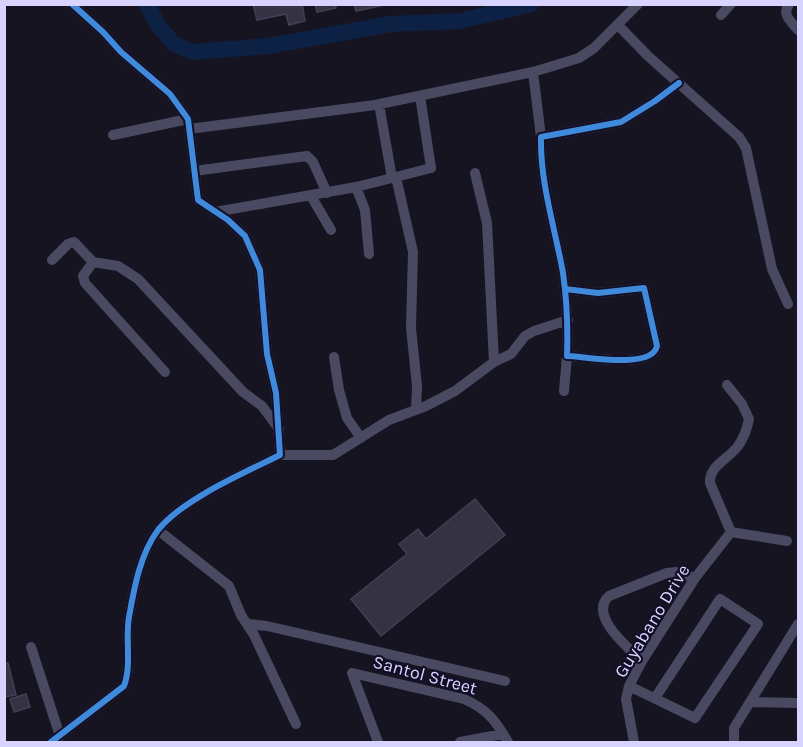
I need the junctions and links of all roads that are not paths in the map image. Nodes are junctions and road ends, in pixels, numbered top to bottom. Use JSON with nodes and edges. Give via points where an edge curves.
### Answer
{"nodes":[{"id":1,"x":72,"y":4,"type":"edge"},
{"id":2,"x":638,"y":4,"type":"edge"},
{"id":3,"x":731,"y":4,"type":"edge"},
{"id":4,"x":789,"y":4,"type":"edge"},
{"id":5,"x":721,"y":15,"type":"dead end"},
{"id":6,"x":618,"y":25,"type":"junction"},
{"id":7,"x":798,"y":30,"type":"edge"},
{"id":8,"x":533,"y":72,"type":"junction"},
{"id":9,"x":679,"y":83,"type":"junction"},
{"id":10,"x":420,"y":96,"type":"junction"},
{"id":11,"x":379,"y":104,"type":"junction"},
{"id":12,"x":189,"y":124,"type":"junction"},
{"id":13,"x":113,"y":135,"type":"dead end"},
{"id":14,"x":541,"y":137,"type":"junction"},
{"id":15,"x":195,"y":171,"type":"junction"},
{"id":16,"x":475,"y":173,"type":"dead end"},
{"id":17,"x":394,"y":177,"type":"junction"},
{"id":18,"x":356,"y":187,"type":"junction"},
{"id":19,"x":327,"y":193,"type":"junction"},
{"id":20,"x":310,"y":196,"type":"junction"},
{"id":21,"x":215,"y":212,"type":"junction"},
{"id":22,"x":331,"y":230,"type":"dead end"},
{"id":23,"x":369,"y":254,"type":"dead end"},
{"id":24,"x":52,"y":260,"type":"dead end"},
{"id":25,"x":93,"y":262,"type":"junction"},
{"id":26,"x":565,"y":289,"type":"junction"},
{"id":27,"x":788,"y":304,"type":"dead end"},
{"id":28,"x":568,"y":320,"type":"junction"},
{"id":29,"x":567,"y":356,"type":"junction"},
{"id":30,"x":334,"y":357,"type":"dead end"},
{"id":31,"x":494,"y":362,"type":"junction"},
{"id":32,"x":165,"y":372,"type":"dead end"},
{"id":33,"x":727,"y":385,"type":"dead end"},
{"id":34,"x":564,"y":391,"type":"dead end"},
{"id":35,"x":416,"y":409,"type":"junction"},
{"id":36,"x":279,"y":429,"type":"junction"},
{"id":37,"x":361,"y":438,"type":"junction"},
{"id":38,"x":280,"y":455,"type":"junction"},
{"id":39,"x":158,"y":530,"type":"junction"},
{"id":40,"x":730,"y":532,"type":"junction"},
{"id":41,"x":787,"y":541,"type":"dead end"},
{"id":42,"x":695,"y":578,"type":"junction"},
{"id":43,"x":248,"y":624,"type":"junction"},
{"id":44,"x":798,"y":624,"type":"edge"},
{"id":45,"x":31,"y":647,"type":"dead end"},
{"id":46,"x":642,"y":661,"type":"junction"},
{"id":47,"x":505,"y":681,"type":"dead end"},
{"id":48,"x":629,"y":686,"type":"junction"},
{"id":49,"x":655,"y":698,"type":"junction"},
{"id":50,"x":751,"y":702,"type":"junction"},
{"id":51,"x":798,"y":703,"type":"edge"},
{"id":52,"x":296,"y":724,"type":"dead end"},
{"id":53,"x":505,"y":738,"type":"edge"},
{"id":54,"x":55,"y":739,"type":"edge"},
{"id":55,"x":378,"y":742,"type":"edge"},
{"id":56,"x":460,"y":742,"type":"edge"},
{"id":57,"x":634,"y":742,"type":"edge"},
{"id":58,"x":734,"y":742,"type":"edge"}],
"edges":[{"from":1,"to":12,"type":"street","via":[[170,94]]},
{"from":2,"to":6,"type":"street"},
{"from":3,"to":5,"type":"street"},
{"from":4,"to":7,"type":"street","via":[[786,14]]},
{"from":6,"to":8,"type":"street","via":[[579,58]]},
{"from":6,"to":9,"type":"street"},
{"from":8,"to":10,"type":"street"},
{"from":8,"to":14,"type":"street"},
{"from":9,"to":14,"type":"street","via":[[621,122]]},
{"from":9,"to":27,"type":"street","via":[[739,137],[746,148],[772,269]]},
{"from":10,"to":11,"type":"street"},
{"from":10,"to":17,"type":"street","via":[[431,168]]},
{"from":11,"to":12,"type":"street"},
{"from":11,"to":17,"type":"street"},
{"from":12,"to":13,"type":"street"},
{"from":12,"to":15,"type":"street"},
{"from":14,"to":26,"type":"street","via":[[540,161]]},
{"from":15,"to":19,"type":"street","via":[[307,156]]},
{"from":15,"to":21,"type":"street","via":[[198,200]]},
{"from":16,"to":31,"type":"street","via":[[487,224]]},
{"from":17,"to":18,"type":"street"},
{"from":17,"to":35,"type":"street","via":[[413,252],[411,328]]},
{"from":18,"to":19,"type":"street"},
{"from":18,"to":23,"type":"street","via":[[364,210]]},
{"from":19,"to":20,"type":"street"},
{"from":20,"to":21,"type":"street"},
{"from":20,"to":22,"type":"street"},
{"from":21,"to":36,"type":"street","via":[[245,236],[260,270],[267,354]]},
{"from":24,"to":25,"type":"street","via":[[74,242]]},
{"from":25,"to":32,"type":"street","via":[[83,276],[85,283]]},
{"from":25,"to":36,"type":"street","via":[[118,266],[138,279],[243,392],[262,406]]},
{"from":26,"to":28,"type":"street"},
{"from":26,"to":29,"type":"street","via":[[598,293],[644,288],[657,346],[652,354],[619,360]]},
{"from":28,"to":29,"type":"street"},
{"from":28,"to":31,"type":"street","via":[[525,336],[511,354]]},
{"from":29,"to":34,"type":"street"},
{"from":30,"to":37,"type":"street","via":[[347,418]]},
{"from":31,"to":35,"type":"street","via":[[455,391]]},
{"from":33,"to":40,"type":"street","via":[[749,419],[738,447],[710,477]]},
{"from":35,"to":37,"type":"street"},
{"from":36,"to":38,"type":"street"},
{"from":37,"to":38,"type":"street","via":[[333,455]]},
{"from":38,"to":39,"type":"street","via":[[190,503]]},
{"from":39,"to":43,"type":"street","via":[[229,586]]},
{"from":39,"to":54,"type":"street","via":[[139,574],[131,609],[124,686]]},
{"from":40,"to":41,"type":"street"},
{"from":40,"to":42,"type":"street","name":"Guyabano Drive"},
{"from":42,"to":46,"type":"street","name":"Guyabano Drive"},
{"from":42,"to":46,"type":"street","via":[[667,573],[605,600],[603,616]]},
{"from":43,"to":47,"type":"street"},
{"from":43,"to":52,"type":"street"},
{"from":44,"to":50,"type":"street"},
{"from":45,"to":54,"type":"street"},
{"from":46,"to":48,"type":"street","name":"Guyabano Drive"},
{"from":48,"to":49,"type":"street"},
{"from":48,"to":57,"type":"street","name":"Guyabano Drive","via":[[627,699]]},
{"from":49,"to":49,"type":"street","via":[[695,718],[758,624],[720,599]]},
{"from":50,"to":51,"type":"street"},
{"from":50,"to":58,"type":"street","via":[[734,728]]},
{"from":53,"to":55,"type":"street","name":"Santol Street","via":[[487,711],[464,699],[352,674]]},
{"from":53,"to":56,"type":"street"}]}
